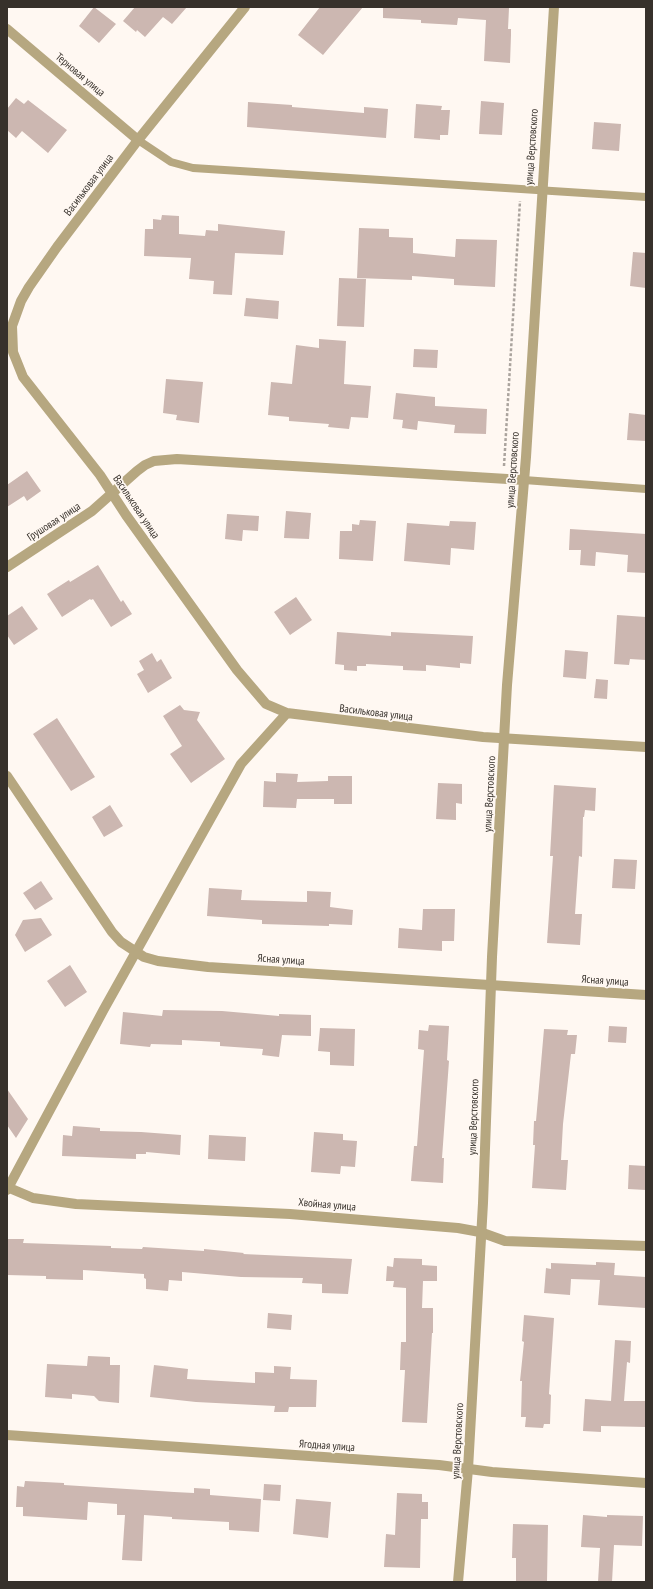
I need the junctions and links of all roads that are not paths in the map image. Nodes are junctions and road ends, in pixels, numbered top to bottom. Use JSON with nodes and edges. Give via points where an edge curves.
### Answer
{"nodes":[{"id":1,"x":245,"y":7,"type":"edge"},
{"id":2,"x":554,"y":7,"type":"edge"},
{"id":3,"x":7,"y":28,"type":"edge"},
{"id":4,"x":138,"y":140,"type":"junction"},
{"id":5,"x":541,"y":189,"type":"junction"},
{"id":6,"x":646,"y":197,"type":"edge"},
{"id":7,"x":10,"y":325,"type":"edge"},
{"id":8,"x":524,"y":480,"type":"junction"},
{"id":9,"x":646,"y":489,"type":"edge"},
{"id":10,"x":112,"y":494,"type":"junction"},
{"id":11,"x":7,"y":568,"type":"edge"},
{"id":12,"x":287,"y":713,"type":"junction"},
{"id":13,"x":505,"y":738,"type":"junction"},
{"id":14,"x":646,"y":747,"type":"edge"},
{"id":15,"x":7,"y":776,"type":"edge"},
{"id":16,"x":136,"y":952,"type":"junction"},
{"id":17,"x":492,"y":986,"type":"junction"},
{"id":18,"x":646,"y":995,"type":"edge"},
{"id":19,"x":7,"y":1188,"type":"edge"},
{"id":20,"x":480,"y":1232,"type":"junction"},
{"id":21,"x":646,"y":1246,"type":"edge"},
{"id":22,"x":7,"y":1435,"type":"edge"},
{"id":23,"x":468,"y":1469,"type":"junction"},
{"id":24,"x":646,"y":1483,"type":"edge"},
{"id":25,"x":458,"y":1582,"type":"edge"}],
"edges":[{"from":1,"to":4,"type":"street","name":"Васильковая улица"},
{"from":2,"to":5,"type":"street","name":"улица Верстовского"},
{"from":3,"to":4,"type":"street","name":"Терновая улица"},
{"from":4,"to":5,"type":"lane","via":[[171,162],[193,168]]},
{"from":4,"to":7,"type":"street","name":"Васильковая улица","via":[[29,287]]},
{"from":5,"to":6,"type":"lane"},
{"from":5,"to":8,"type":"street","name":"улица Верстовского"},
{"from":7,"to":10,"type":"street","name":"Васильковая улица","via":[[13,352],[23,377]]},
{"from":8,"to":9,"type":"lane"},
{"from":8,"to":10,"type":"street","name":"Грушовая улица","via":[[177,459],[154,461],[145,465]]},
{"from":8,"to":13,"type":"street","name":"улица Верстовского"},
{"from":10,"to":11,"type":"street","name":"Грушовая улица","via":[[92,511]]},
{"from":10,"to":12,"type":"street","name":"Васильковая улица","via":[[236,670],[266,704]]},
{"from":12,"to":13,"type":"street","name":"Васильковая улица"},
{"from":12,"to":16,"type":"street","via":[[241,764]]},
{"from":13,"to":14,"type":"street","name":"Васильковая улица"},
{"from":13,"to":17,"type":"street","name":"улица Верстовского"},
{"from":15,"to":16,"type":"street","name":"Ясная улица","via":[[112,932]]},
{"from":16,"to":17,"type":"street","name":"Ясная улица","via":[[158,961],[208,967]]},
{"from":16,"to":19,"type":"street"},
{"from":17,"to":18,"type":"street","name":"Ясная улица"},
{"from":17,"to":20,"type":"street","name":"улица Верстовского"},
{"from":19,"to":20,"type":"street","name":"Хвойная улица","via":[[43,1200],[76,1204],[290,1214]]},
{"from":20,"to":21,"type":"street","name":"Хвойная улица","via":[[505,1241]]},
{"from":20,"to":23,"type":"street","name":"улица Верстовского"},
{"from":22,"to":23,"type":"street","name":"Ягодная улица"},
{"from":23,"to":24,"type":"street","name":"Ягодная улица"},
{"from":23,"to":25,"type":"street","name":"улица Верстовского"}]}
